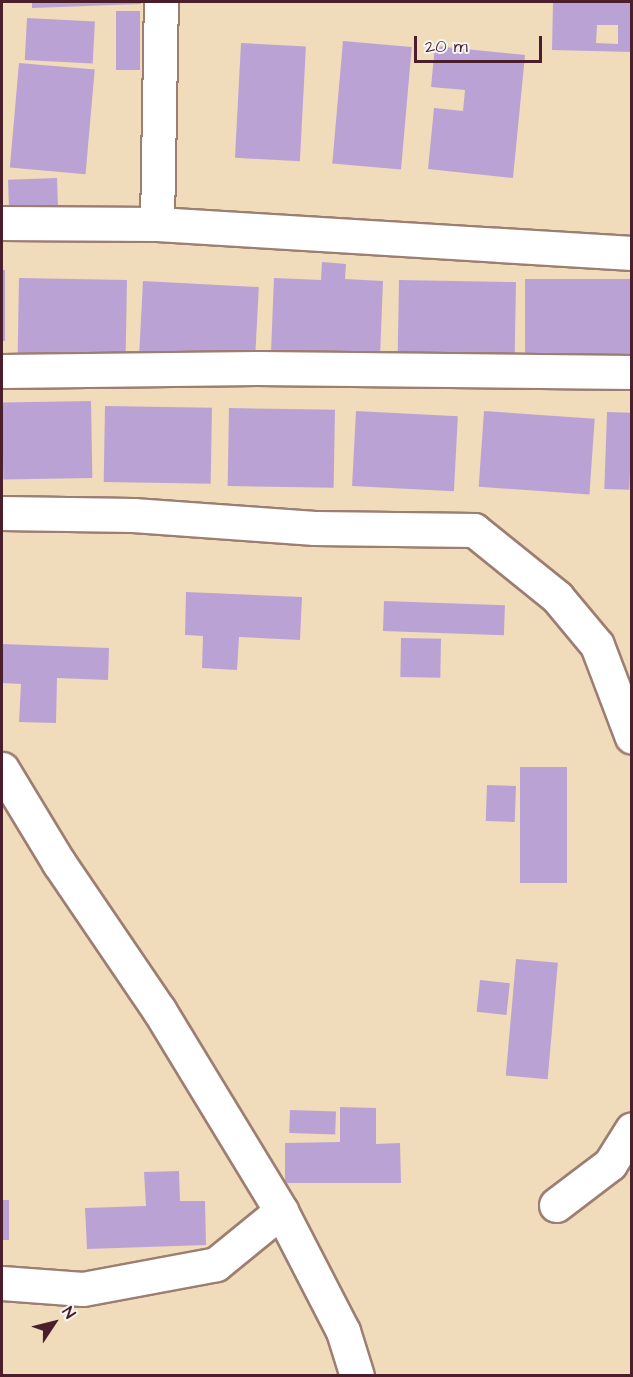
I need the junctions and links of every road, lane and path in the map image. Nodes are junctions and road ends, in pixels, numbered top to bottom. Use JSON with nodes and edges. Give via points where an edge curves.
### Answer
{"nodes":[{"id":1,"x":161,"y":2,"type":"edge"},
{"id":2,"x":2,"y":224,"type":"edge"},
{"id":3,"x":157,"y":224,"type":"junction"},
{"id":4,"x":632,"y":253,"type":"edge"},
{"id":5,"x":2,"y":371,"type":"edge"},
{"id":6,"x":632,"y":372,"type":"edge"},
{"id":7,"x":2,"y":513,"type":"edge"},
{"id":8,"x":632,"y":736,"type":"edge"},
{"id":9,"x":2,"y":769,"type":"edge"},
{"id":10,"x":632,"y":1129,"type":"edge"},
{"id":11,"x":556,"y":1206,"type":"dead end"},
{"id":12,"x":281,"y":1211,"type":"junction"},
{"id":13,"x":2,"y":1283,"type":"edge"},
{"id":14,"x":357,"y":1376,"type":"edge"}],
"edges":[{"from":1,"to":3,"type":"street"},
{"from":2,"to":3,"type":"street"},
{"from":3,"to":4,"type":"street"},
{"from":5,"to":6,"type":"street","via":[[257,368]]},
{"from":7,"to":8,"type":"street","via":[[134,515],[315,528],[474,530],[557,597],[597,645]]},
{"from":9,"to":12,"type":"street","via":[[59,863],[159,1010]]},
{"from":10,"to":11,"type":"street","via":[[610,1164]]},
{"from":12,"to":13,"type":"street","via":[[216,1264],[83,1289]]},
{"from":12,"to":14,"type":"street","via":[[343,1331]]}]}
